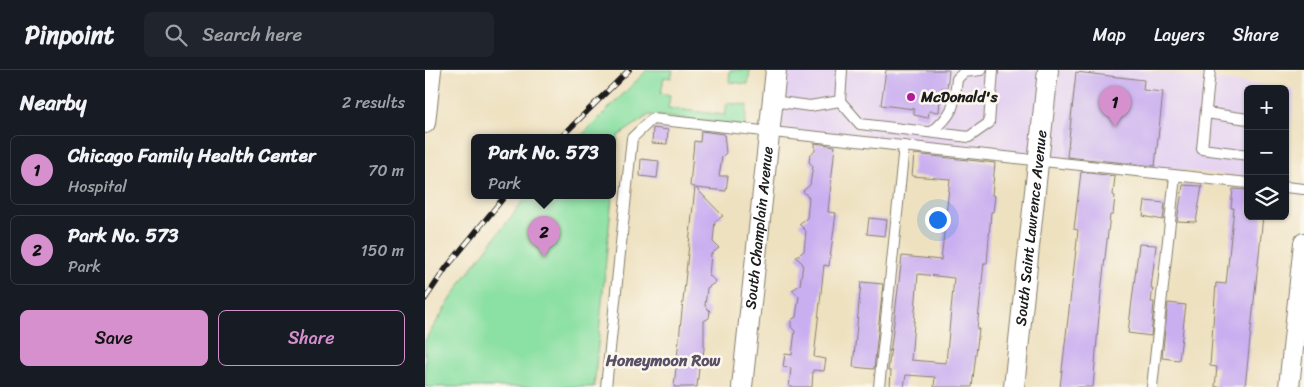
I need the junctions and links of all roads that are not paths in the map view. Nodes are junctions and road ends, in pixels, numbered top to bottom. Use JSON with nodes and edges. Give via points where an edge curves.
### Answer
{"nodes":[{"id":1,"x":431,"y":70,"type":"edge"},
{"id":2,"x":776,"y":70,"type":"edge"},
{"id":3,"x":842,"y":70,"type":"edge"},
{"id":4,"x":981,"y":70,"type":"edge"},
{"id":5,"x":993,"y":70,"type":"edge"},
{"id":6,"x":1048,"y":70,"type":"edge"},
{"id":7,"x":1210,"y":70,"type":"edge"},
{"id":8,"x":839,"y":101,"type":"junction"},
{"id":9,"x":773,"y":102,"type":"junction"},
{"id":10,"x":1206,"y":112,"type":"junction"},
{"id":11,"x":1244,"y":118,"type":"edge"},
{"id":12,"x":425,"y":123,"type":"edge"},
{"id":13,"x":769,"y":132,"type":"junction"},
{"id":14,"x":933,"y":132,"type":"junction"},
{"id":15,"x":904,"y":146,"type":"junction"},
{"id":16,"x":1244,"y":154,"type":"edge"},
{"id":17,"x":1039,"y":161,"type":"junction"},
{"id":18,"x":1175,"y":176,"type":"junction"},
{"id":19,"x":1244,"y":183,"type":"edge"},
{"id":20,"x":1289,"y":187,"type":"edge"},
{"id":21,"x":1304,"y":189,"type":"edge"},
{"id":22,"x":1304,"y":243,"type":"edge"},
{"id":23,"x":1299,"y":336,"type":"edge"},
{"id":24,"x":606,"y":387,"type":"edge"},
{"id":25,"x":742,"y":387,"type":"edge"},
{"id":26,"x":879,"y":387,"type":"edge"},
{"id":27,"x":1015,"y":387,"type":"edge"},
{"id":28,"x":1152,"y":387,"type":"edge"},
{"id":29,"x":1289,"y":387,"type":"edge"}],
"edges":[{"from":1,"to":12,"type":"street"},
{"from":2,"to":9,"type":"street","name":"South Champlain Avenue"},
{"from":3,"to":8,"type":"lane"},
{"from":4,"to":14,"type":"lane","via":[[965,72],[957,79],[949,117]]},
{"from":5,"to":14,"type":"lane","via":[[989,123],[969,137]]},
{"from":6,"to":17,"type":"street","name":"South Saint Lawrence Avenue"},
{"from":7,"to":10,"type":"lane"},
{"from":8,"to":9,"type":"lane","via":[[810,106]]},
{"from":8,"to":14,"type":"lane","via":[[860,124]]},
{"from":9,"to":13,"type":"street","name":"South Champlain Avenue"},
{"from":10,"to":11,"type":"lane"},
{"from":10,"to":16,"type":"lane","via":[[1202,149]]},
{"from":13,"to":15,"type":"lane"},
{"from":13,"to":24,"type":"lane","via":[[652,119],[632,138]]},
{"from":13,"to":25,"type":"street","name":"South Champlain Avenue"},
{"from":15,"to":17,"type":"lane"},
{"from":15,"to":26,"type":"lane"},
{"from":17,"to":18,"type":"lane"},
{"from":17,"to":27,"type":"street","name":"South Saint Lawrence Avenue"},
{"from":18,"to":19,"type":"lane"},
{"from":18,"to":28,"type":"lane"},
{"from":20,"to":21,"type":"lane"},
{"from":22,"to":23,"type":"street"},
{"from":23,"to":29,"type":"street"}]}
